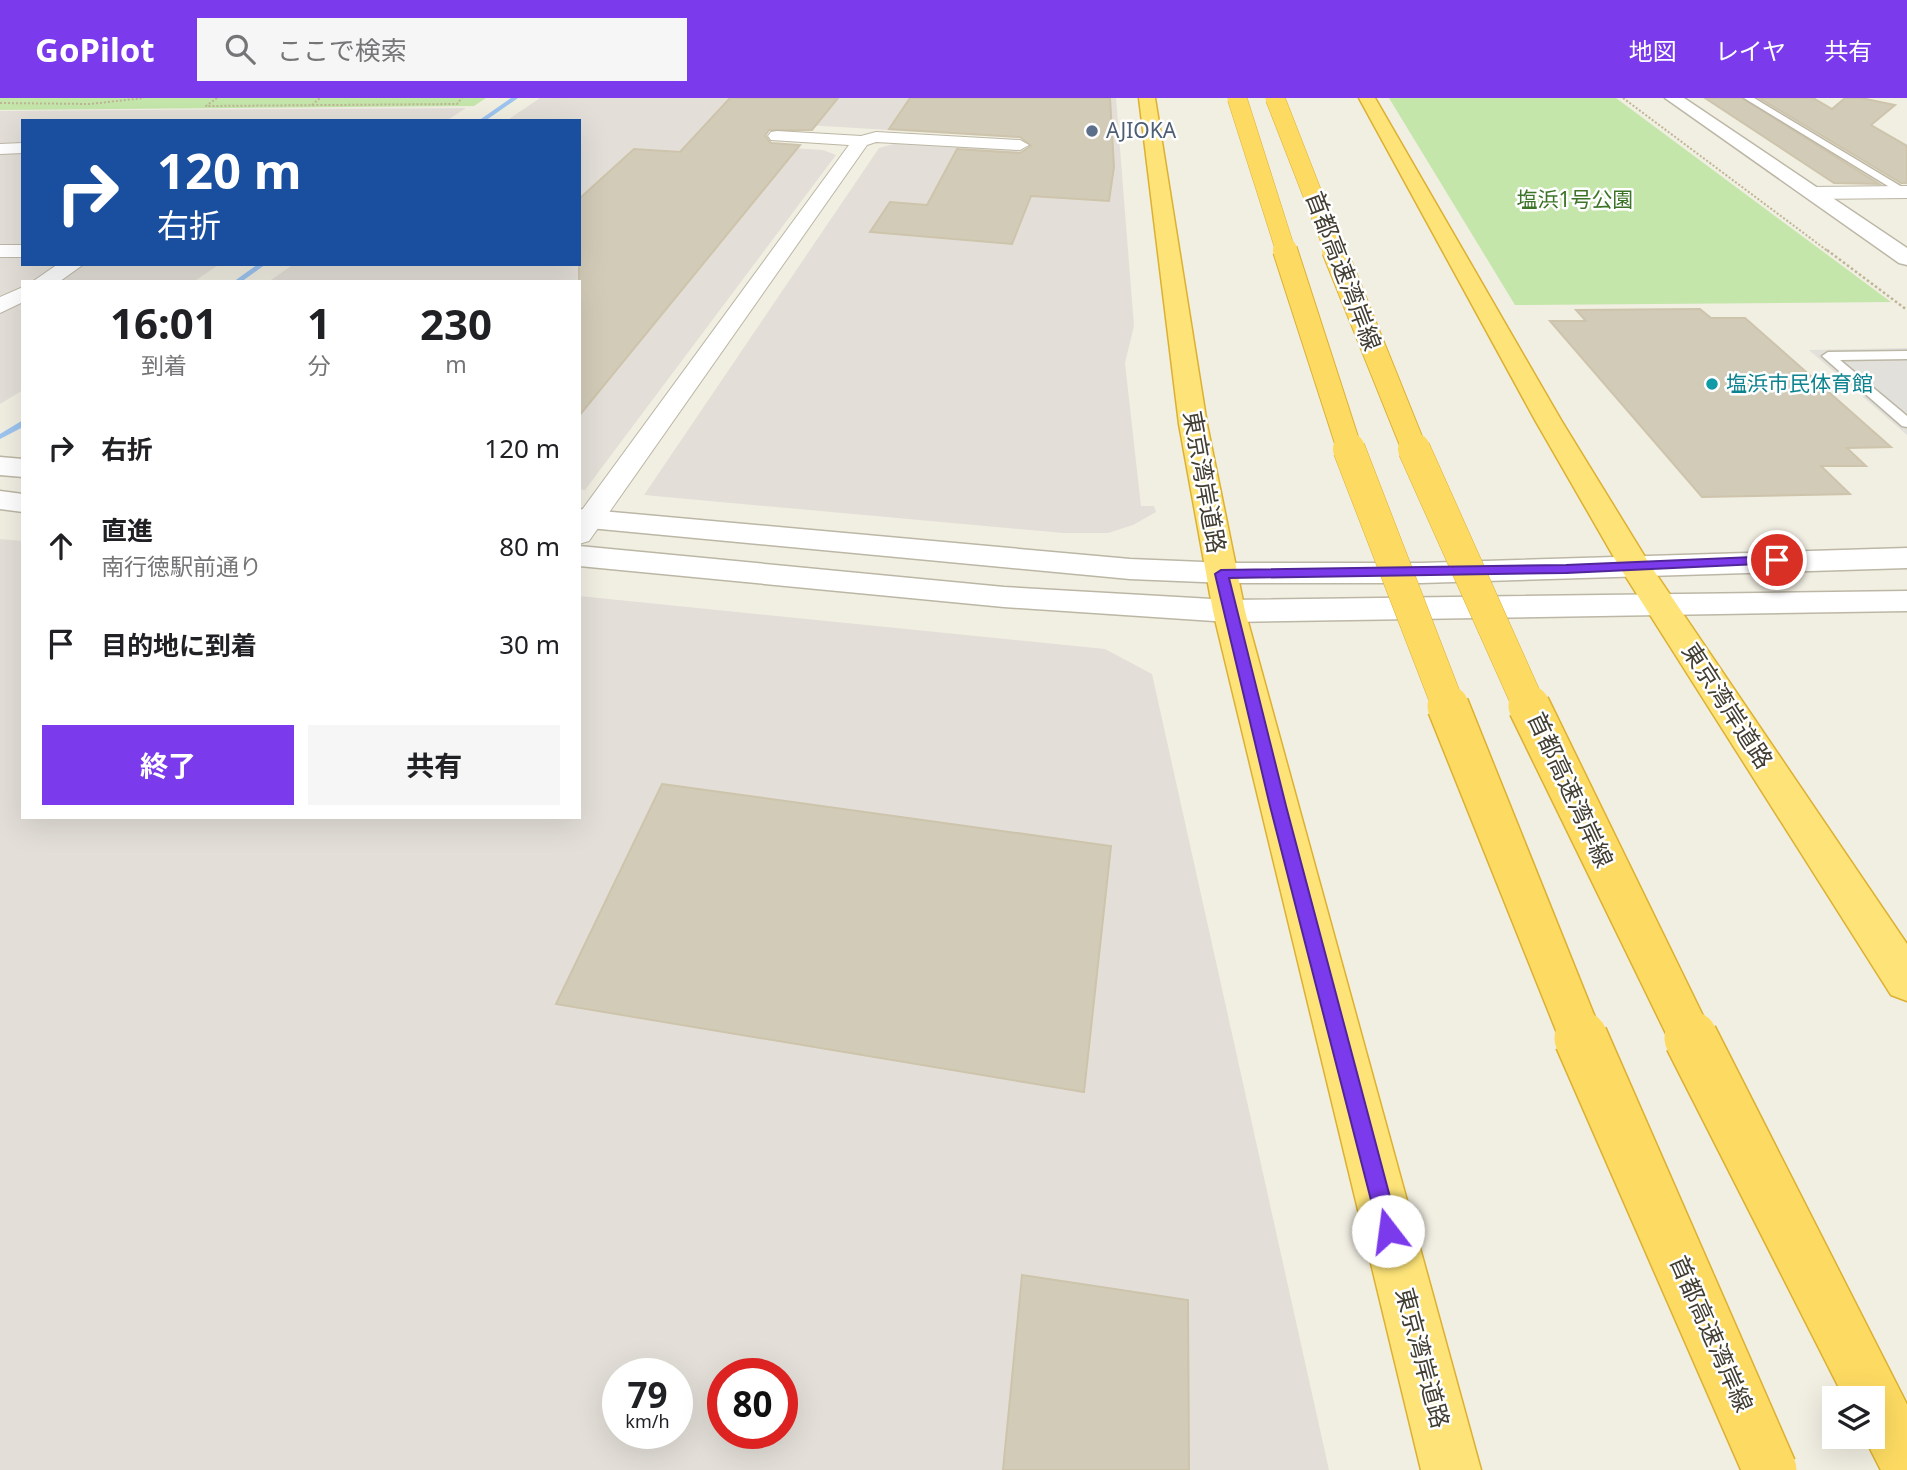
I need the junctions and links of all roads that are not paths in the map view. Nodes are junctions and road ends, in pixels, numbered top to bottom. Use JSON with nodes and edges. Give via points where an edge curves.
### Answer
{"nodes":[{"id":1,"x":1147,"y":98,"type":"edge"},
{"id":2,"x":1237,"y":98,"type":"edge"},
{"id":3,"x":1275,"y":98,"type":"edge"},
{"id":4,"x":1367,"y":98,"type":"edge"},
{"id":5,"x":1672,"y":98,"type":"edge"},
{"id":6,"x":1748,"y":98,"type":"edge"},
{"id":7,"x":777,"y":136,"type":"dead end"},
{"id":8,"x":861,"y":141,"type":"junction"},
{"id":9,"x":1020,"y":145,"type":"dead end"},
{"id":10,"x":21,"y":148,"type":"edge"},
{"id":11,"x":0,"y":149,"type":"edge"},
{"id":12,"x":1811,"y":192,"type":"junction"},
{"id":13,"x":1906,"y":192,"type":"edge"},
{"id":14,"x":0,"y":251,"type":"edge"},
{"id":15,"x":21,"y":251,"type":"edge"},
{"id":16,"x":1907,"y":258,"type":"edge"},
{"id":17,"x":71,"y":266,"type":"edge"},
{"id":18,"x":46,"y":280,"type":"edge"},
{"id":19,"x":21,"y":294,"type":"edge"},
{"id":20,"x":0,"y":306,"type":"edge"},
{"id":21,"x":1907,"y":355,"type":"edge"},
{"id":22,"x":1907,"y":424,"type":"edge"},
{"id":23,"x":0,"y":466,"type":"edge"},
{"id":24,"x":21,"y":468,"type":"edge"},
{"id":25,"x":0,"y":500,"type":"edge"},
{"id":26,"x":21,"y":503,"type":"edge"},
{"id":27,"x":583,"y":524,"type":"edge"},
{"id":28,"x":581,"y":556,"type":"edge"},
{"id":29,"x":1907,"y":558,"type":"edge"},
{"id":30,"x":1635,"y":566,"type":"junction"},
{"id":31,"x":1225,"y":592,"type":"junction"},
{"id":32,"x":1907,"y":601,"type":"edge"},
{"id":33,"x":1661,"y":605,"type":"junction"},
{"id":34,"x":1907,"y":981,"type":"edge"},
{"id":35,"x":1907,"y":1463,"type":"edge"},
{"id":36,"x":1451,"y":1470,"type":"edge"},
{"id":37,"x":1770,"y":1470,"type":"edge"}],
"edges":[{"from":1,"to":31,"type":"highway","name":"東京湾岸道路","via":[[1193,424]]},
{"from":2,"to":37,"type":"highway","name":"首都高速湾岸線","bridge":true,"via":[[1339,422],[1405,597],[1578,1031]]},
{"from":3,"to":35,"type":"highway","name":"首都高速湾岸線","bridge":true,"via":[[1384,376],[1474,585],[1620,899]]},
{"from":4,"to":30,"type":"highway","name":"東京湾岸道路"},
{"from":5,"to":12,"type":"street"},
{"from":6,"to":13,"type":"lane"},
{"from":7,"to":8,"type":"street"},
{"from":8,"to":9,"type":"street","via":[[876,136]]},
{"from":8,"to":27,"type":"street"},
{"from":10,"to":11,"type":"street"},
{"from":12,"to":13,"type":"street"},
{"from":12,"to":16,"type":"street"},
{"from":14,"to":15,"type":"street"},
{"from":17,"to":18,"type":"street"},
{"from":19,"to":20,"type":"street"},
{"from":21,"to":22,"type":"lane","via":[[1828,356]]},
{"from":23,"to":24,"type":"street"},
{"from":25,"to":26,"type":"street"},
{"from":27,"to":31,"type":"street","via":[[1130,569]]},
{"from":28,"to":31,"type":"street","via":[[1004,597]]},
{"from":29,"to":30,"type":"street"},
{"from":30,"to":31,"type":"street"},
{"from":30,"to":33,"type":"highway","name":"東京湾岸道路"},
{"from":31,"to":33,"type":"street"},
{"from":31,"to":36,"type":"highway","name":"東京湾岸道路"},
{"from":32,"to":33,"type":"street"},
{"from":33,"to":34,"type":"highway","name":"東京湾岸道路"}]}
